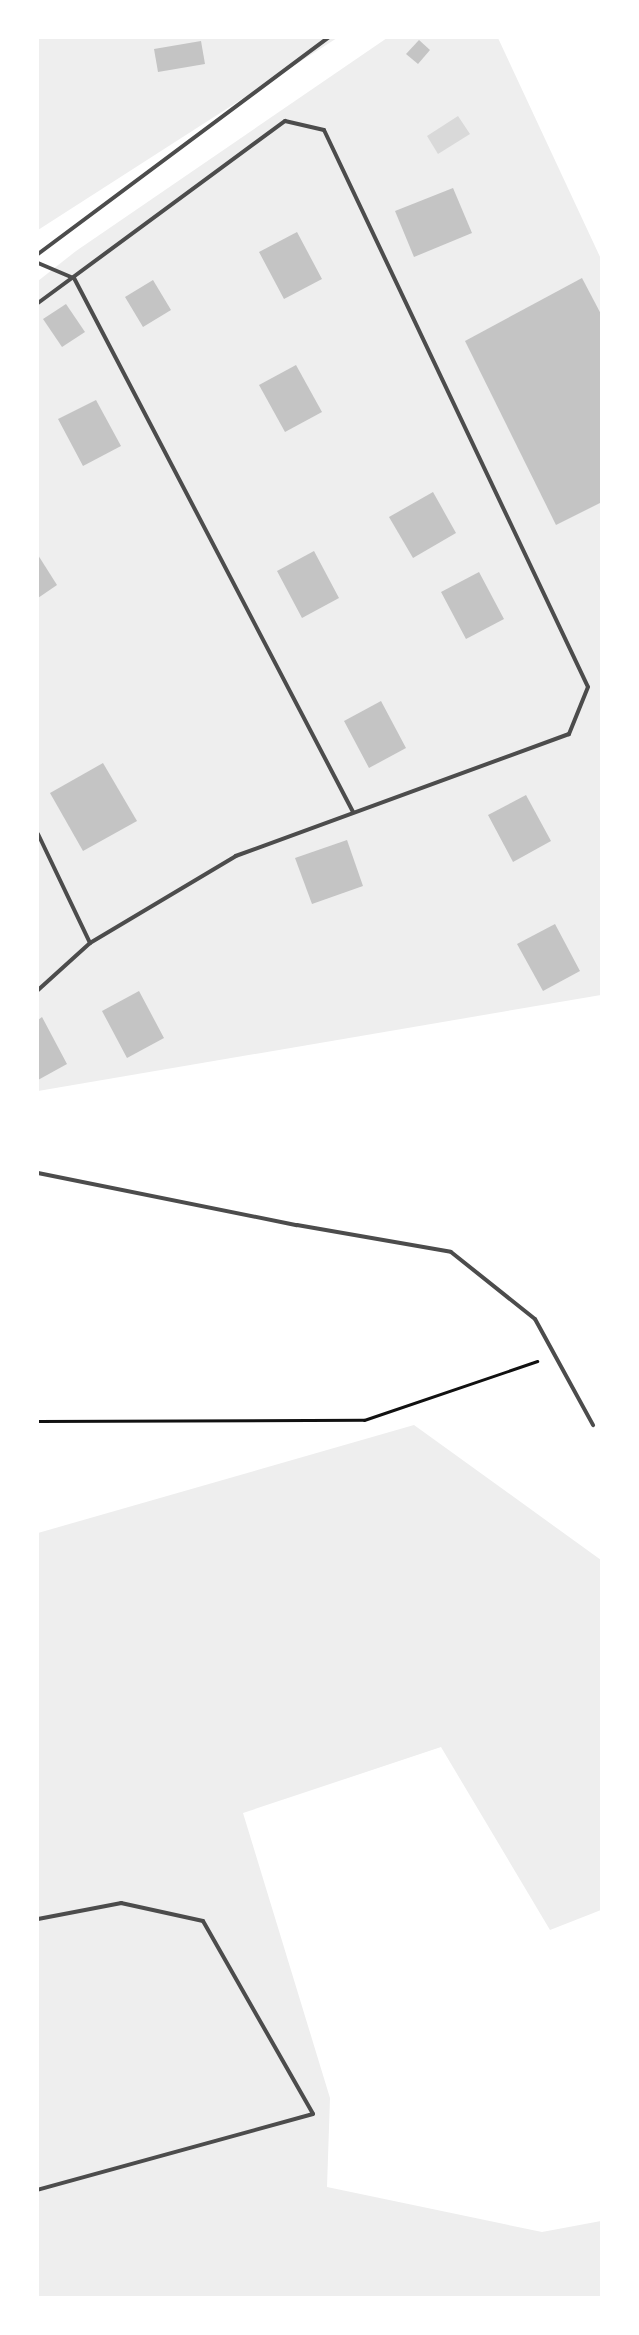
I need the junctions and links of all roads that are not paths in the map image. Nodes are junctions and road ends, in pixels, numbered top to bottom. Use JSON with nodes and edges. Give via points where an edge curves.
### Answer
{"nodes":[{"id":1,"x":328,"y":38,"type":"edge"},
{"id":2,"x":38,"y":254,"type":"edge"},
{"id":3,"x":38,"y":263,"type":"edge"},
{"id":4,"x":74,"y":278,"type":"junction"},
{"id":5,"x":38,"y":303,"type":"edge"},
{"id":6,"x":352,"y":812,"type":"junction"},
{"id":7,"x":38,"y":834,"type":"edge"},
{"id":8,"x":90,"y":943,"type":"junction"},
{"id":9,"x":38,"y":990,"type":"edge"},
{"id":10,"x":38,"y":1173,"type":"edge"},
{"id":11,"x":593,"y":1425,"type":"dead end"},
{"id":12,"x":38,"y":1919,"type":"edge"},
{"id":13,"x":38,"y":2190,"type":"edge"}],
"edges":[{"from":1,"to":2,"type":"lane"},
{"from":3,"to":4,"type":"lane"},
{"from":4,"to":5,"type":"lane"},
{"from":4,"to":6,"type":"lane"},
{"from":4,"to":6,"type":"lane","via":[[285,121],[324,130],[588,687],[569,734]]},
{"from":6,"to":8,"type":"lane","via":[[236,856]]},
{"from":7,"to":8,"type":"lane"},
{"from":8,"to":9,"type":"lane"},
{"from":10,"to":11,"type":"lane","via":[[450,1252],[535,1319]]},
{"from":12,"to":13,"type":"lane","via":[[121,1903],[203,1921],[313,2114]]}]}
